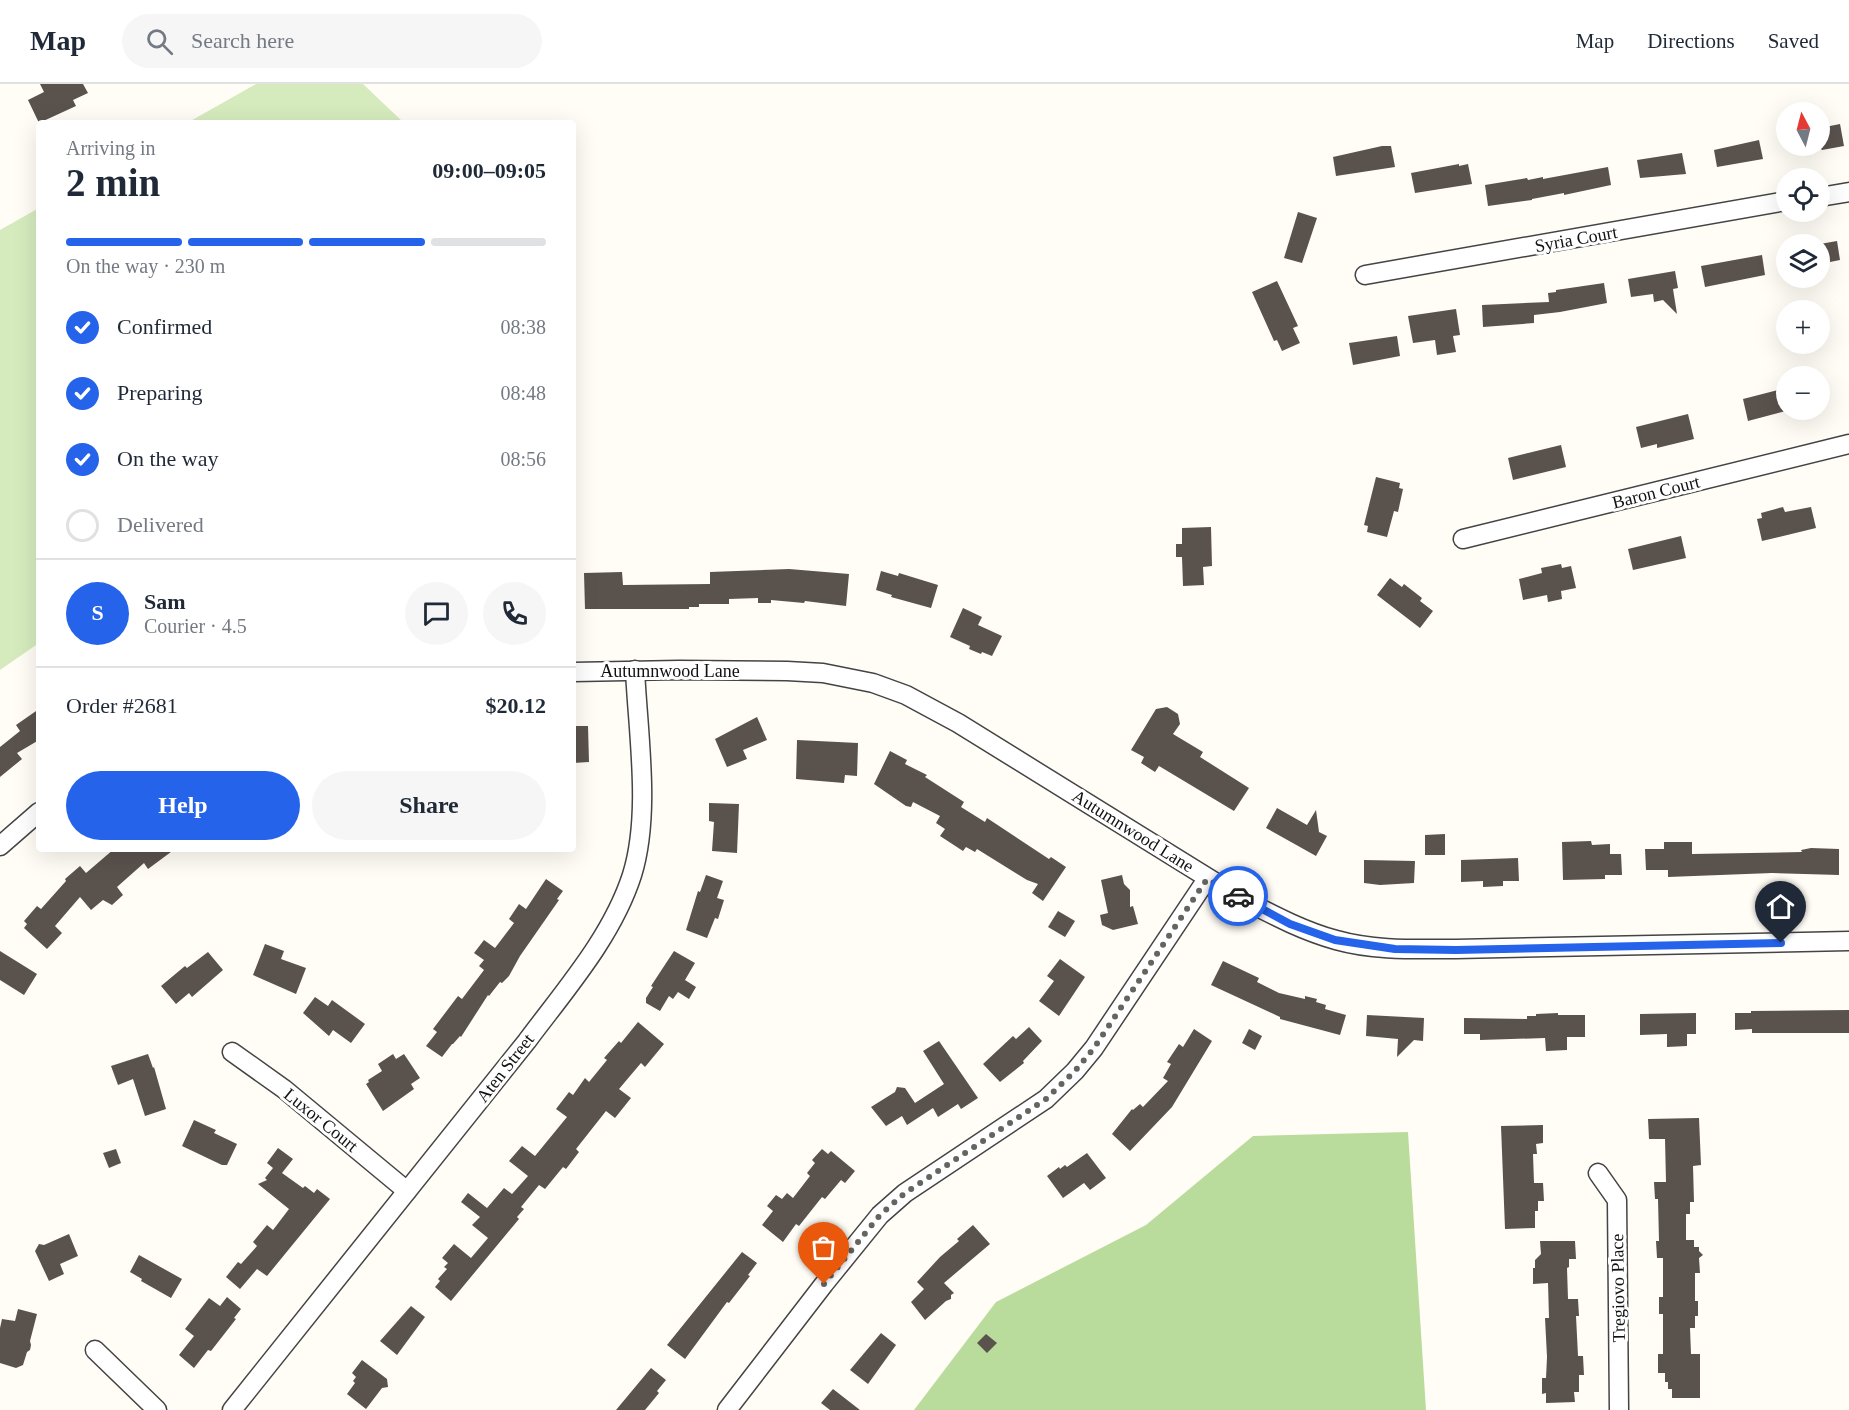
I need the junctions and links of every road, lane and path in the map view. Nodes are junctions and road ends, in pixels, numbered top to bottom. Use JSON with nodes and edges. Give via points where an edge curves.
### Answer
{"nodes":[{"id":1,"x":1849,"y":192,"type":"edge"},
{"id":2,"x":1830,"y":195,"type":"edge"},
{"id":3,"x":1776,"y":203,"type":"edge"},
{"id":4,"x":1365,"y":275,"type":"dead end"},
{"id":5,"x":1849,"y":444,"type":"edge"},
{"id":6,"x":1463,"y":539,"type":"dead end"},
{"id":7,"x":635,"y":670,"type":"junction"},
{"id":8,"x":576,"y":672,"type":"edge"},
{"id":9,"x":36,"y":815,"type":"edge"},
{"id":10,"x":0,"y":846,"type":"edge"},
{"id":11,"x":1207,"y":879,"type":"junction"},
{"id":12,"x":1849,"y":941,"type":"edge"},
{"id":13,"x":232,"y":1052,"type":"dead end"},
{"id":14,"x":1598,"y":1173,"type":"dead end"},
{"id":15,"x":407,"y":1191,"type":"junction"},
{"id":16,"x":95,"y":1350,"type":"dead end"},
{"id":17,"x":157,"y":1410,"type":"edge"},
{"id":18,"x":232,"y":1410,"type":"edge"},
{"id":19,"x":727,"y":1410,"type":"edge"},
{"id":20,"x":1619,"y":1410,"type":"edge"}],
"edges":[{"from":1,"to":2,"type":"street"},
{"from":3,"to":4,"type":"street","name":"Syria Court"},
{"from":5,"to":6,"type":"street","name":"Baron Court"},
{"from":7,"to":8,"type":"street","name":"Autumnwood Lane"},
{"from":7,"to":11,"type":"street","name":"Autumnwood Lane","via":[[823,673],[873,683],[906,695],[958,723]]},
{"from":7,"to":15,"type":"street","name":"Aten Street","via":[[642,816],[633,873],[626,891],[609,926],[570,983]]},
{"from":9,"to":10,"type":"street"},
{"from":11,"to":12,"type":"street","name":"Autumnwood Lane","via":[[1290,924],[1335,940],[1372,947],[1456,950]]},
{"from":11,"to":19,"type":"street","via":[[1075,1071],[1046,1099],[905,1193],[880,1215]]},
{"from":13,"to":15,"type":"street","name":"Luxor Court","via":[[284,1089]]},
{"from":14,"to":20,"type":"street","name":"Tregiovo Place","via":[[1617,1200]]},
{"from":15,"to":18,"type":"street","name":"Aten Street"},
{"from":16,"to":17,"type":"street"}]}
